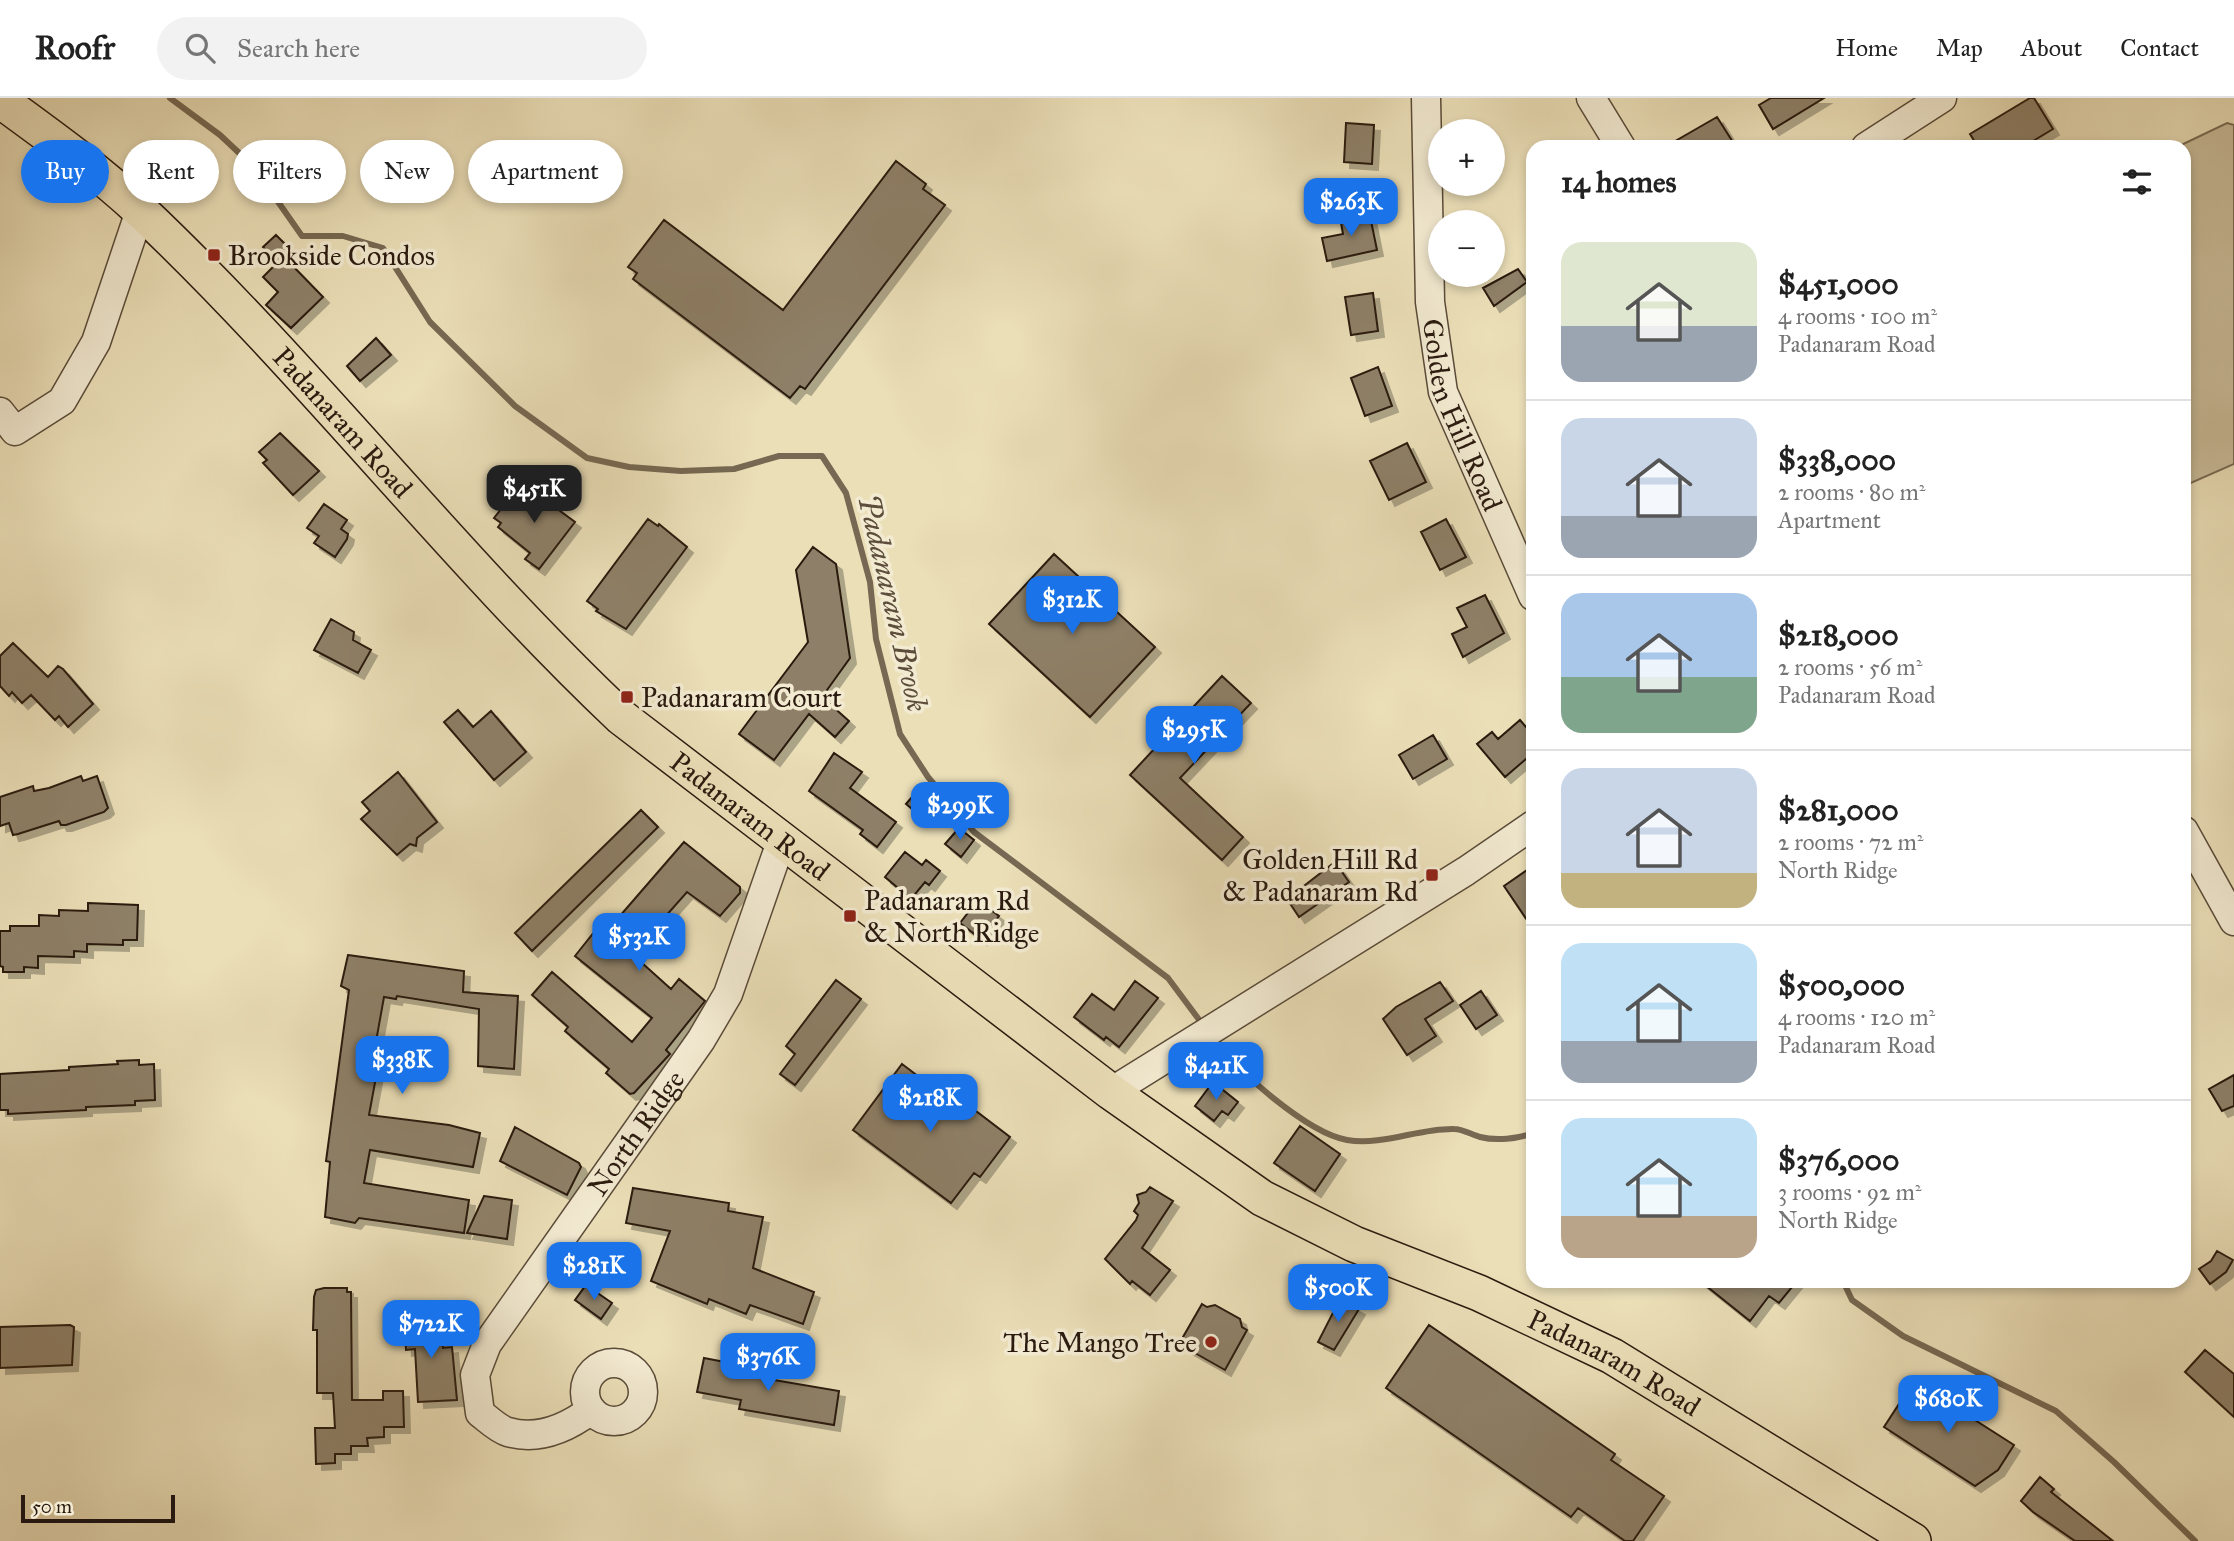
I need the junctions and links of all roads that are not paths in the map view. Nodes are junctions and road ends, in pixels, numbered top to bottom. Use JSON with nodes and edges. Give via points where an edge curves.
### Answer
{"nodes":[{"id":1,"x":1426,"y":98,"type":"edge"},
{"id":2,"x":1591,"y":98,"type":"edge"},
{"id":3,"x":1942,"y":98,"type":"edge"},
{"id":4,"x":0,"y":100,"type":"edge"},
{"id":5,"x":1617,"y":140,"type":"edge"},
{"id":6,"x":1877,"y":140,"type":"edge"},
{"id":7,"x":140,"y":211,"type":"junction"},
{"id":8,"x":0,"y":412,"type":"edge"},
{"id":9,"x":1526,"y":580,"type":"edge"},
{"id":10,"x":1526,"y":830,"type":"edge"},
{"id":11,"x":781,"y":842,"type":"junction"},
{"id":12,"x":2191,"y":844,"type":"edge"},
{"id":13,"x":2234,"y":921,"type":"edge"},
{"id":14,"x":1111,"y":1092,"type":"junction"},
{"id":15,"x":591,"y":1410,"type":"dead end"},
{"id":16,"x":1913,"y":1541,"type":"edge"}],
"edges":[{"from":1,"to":9,"type":"street","name":"Golden Hill Road","via":[[1430,302],[1443,392]]},
{"from":2,"to":5,"type":"street"},
{"from":3,"to":6,"type":"street"},
{"from":4,"to":7,"type":"main road","name":"Padanaram Road"},
{"from":7,"to":8,"type":"street","via":[[96,342],[62,401],[15,431]]},
{"from":7,"to":11,"type":"main road","name":"Padanaram Road","via":[[232,302],[552,651],[621,717]]},
{"from":10,"to":14,"type":"street","via":[[1466,872]]},
{"from":11,"to":14,"type":"main road","name":"Padanaram Road"},
{"from":11,"to":15,"type":"street","name":"North Ridge","via":[[728,994],[708,1029],[487,1344],[475,1375],[480,1413],[506,1432],[533,1435],[567,1428]]},
{"from":12,"to":13,"type":"street"},
{"from":14,"to":16,"type":"main road","name":"Padanaram Road","via":[[1262,1198],[1354,1244],[1479,1293],[1612,1356]]}]}
